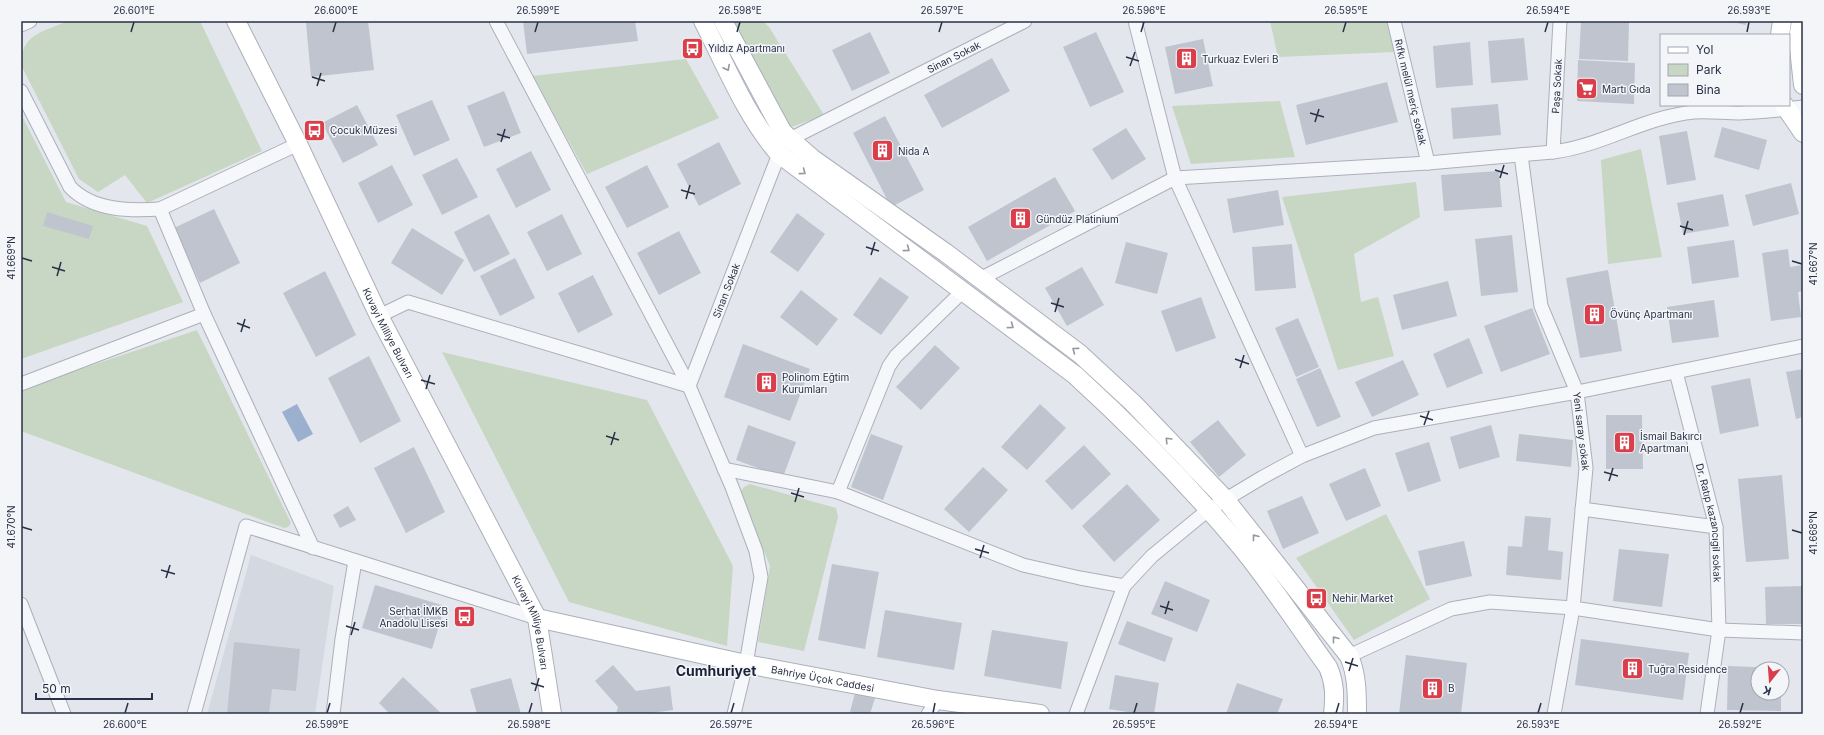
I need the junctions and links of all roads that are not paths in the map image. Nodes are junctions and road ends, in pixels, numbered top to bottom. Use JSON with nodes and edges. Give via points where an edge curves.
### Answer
{"nodes":[{"id":1,"x":30,"y":21,"type":"edge"},
{"id":2,"x":236,"y":21,"type":"edge"},
{"id":3,"x":496,"y":21,"type":"edge"},
{"id":4,"x":703,"y":21,"type":"edge"},
{"id":5,"x":723,"y":21,"type":"edge"},
{"id":6,"x":1025,"y":21,"type":"edge"},
{"id":7,"x":1135,"y":21,"type":"edge"},
{"id":8,"x":1394,"y":21,"type":"edge"},
{"id":9,"x":1560,"y":21,"type":"edge"},
{"id":10,"x":1782,"y":21,"type":"edge"},
{"id":11,"x":1801,"y":21,"type":"edge"},
{"id":12,"x":21,"y":25,"type":"edge"},
{"id":13,"x":1780,"y":34,"type":"edge"},
{"id":14,"x":1803,"y":85,"type":"edge"},
{"id":15,"x":21,"y":90,"type":"edge"},
{"id":16,"x":1791,"y":107,"type":"edge"},
{"id":17,"x":1803,"y":133,"type":"edge"},
{"id":18,"x":790,"y":139,"type":"junction"},
{"id":19,"x":298,"y":144,"type":"junction"},
{"id":20,"x":1553,"y":152,"type":"junction"},
{"id":21,"x":779,"y":154,"type":"junction"},
{"id":22,"x":1521,"y":155,"type":"junction"},
{"id":23,"x":1428,"y":163,"type":"junction"},
{"id":24,"x":1175,"y":178,"type":"junction"},
{"id":25,"x":160,"y":209,"type":"junction"},
{"id":26,"x":980,"y":279,"type":"junction"},
{"id":27,"x":963,"y":291,"type":"junction"},
{"id":28,"x":204,"y":314,"type":"junction"},
{"id":29,"x":379,"y":316,"type":"junction"},
{"id":30,"x":1803,"y":346,"type":"edge"},
{"id":31,"x":1676,"y":372,"type":"junction"},
{"id":32,"x":21,"y":384,"type":"edge"},
{"id":33,"x":689,"y":386,"type":"junction"},
{"id":34,"x":1577,"y":392,"type":"junction"},
{"id":35,"x":1302,"y":456,"type":"junction"},
{"id":36,"x":724,"y":469,"type":"junction"},
{"id":37,"x":838,"y":492,"type":"junction"},
{"id":38,"x":1225,"y":499,"type":"junction"},
{"id":39,"x":1208,"y":510,"type":"junction"},
{"id":40,"x":1582,"y":510,"type":"junction"},
{"id":41,"x":1716,"y":527,"type":"junction"},
{"id":42,"x":313,"y":548,"type":"junction"},
{"id":43,"x":355,"y":561,"type":"junction"},
{"id":44,"x":1124,"y":586,"type":"junction"},
{"id":45,"x":21,"y":604,"type":"edge"},
{"id":46,"x":1573,"y":608,"type":"junction"},
{"id":47,"x":537,"y":618,"type":"junction"},
{"id":48,"x":1719,"y":630,"type":"junction"},
{"id":49,"x":1803,"y":633,"type":"edge"},
{"id":50,"x":1349,"y":656,"type":"junction"},
{"id":51,"x":746,"y":664,"type":"junction"},
{"id":52,"x":933,"y":707,"type":"edge"},
{"id":53,"x":1358,"y":710,"type":"edge"},
{"id":54,"x":64,"y":714,"type":"edge"},
{"id":55,"x":194,"y":714,"type":"edge"},
{"id":56,"x":333,"y":714,"type":"edge"},
{"id":57,"x":552,"y":714,"type":"edge"},
{"id":58,"x":734,"y":714,"type":"edge"},
{"id":59,"x":1040,"y":714,"type":"edge"},
{"id":60,"x":1076,"y":714,"type":"edge"},
{"id":61,"x":1333,"y":714,"type":"edge"},
{"id":62,"x":1554,"y":714,"type":"edge"},
{"id":63,"x":1707,"y":714,"type":"edge"}],
"edges":[{"from":1,"to":12,"type":"street"},
{"from":2,"to":19,"type":"main road","name":"Kuvayi Milliye Bulvarı"},
{"from":3,"to":33,"type":"street"},
{"from":4,"to":21,"type":"main road","one_way":true,"via":[[754,119]]},
{"from":5,"to":18,"type":"main road","via":[[782,130]]},
{"from":6,"to":18,"type":"street","name":"Sinan Sokak"},
{"from":7,"to":24,"type":"street"},
{"from":8,"to":23,"type":"street","name":"Rıfkı melül meriç sokak"},
{"from":9,"to":20,"type":"street","name":"Paşa Sokak"},
{"from":10,"to":13,"type":"main road"},
{"from":11,"to":14,"type":"main road","via":[[1798,40]]},
{"from":15,"to":25,"type":"street","via":[[70,187],[75,192],[113,208],[130,211]]},
{"from":16,"to":17,"type":"main road"},
{"from":16,"to":20,"type":"street","via":[[1740,113],[1694,112],[1652,121],[1585,146]]},
{"from":18,"to":21,"type":"street","name":"Sinan Sokak"},
{"from":18,"to":26,"type":"main road","via":[[813,159]]},
{"from":19,"to":25,"type":"street"},
{"from":19,"to":29,"type":"main road","name":"Kuvayi Milliye Bulvarı"},
{"from":20,"to":22,"type":"street"},
{"from":21,"to":27,"type":"main road","one_way":true},
{"from":21,"to":33,"type":"street","name":"Sinan Sokak"},
{"from":22,"to":23,"type":"street"},
{"from":22,"to":34,"type":"street","name":"Yeni saray sokak","via":[[1541,306]]},
{"from":23,"to":24,"type":"street"},
{"from":24,"to":26,"type":"street"},
{"from":24,"to":35,"type":"street"},
{"from":25,"to":28,"type":"street"},
{"from":38,"to":26,"type":"main road","one_way":true,"via":[[1133,403],[1080,354]]},
{"from":27,"to":37,"type":"street","via":[[896,356],[889,366]]},
{"from":27,"to":39,"type":"main road","one_way":true,"via":[[1075,375],[1109,406]]},
{"from":28,"to":32,"type":"street"},
{"from":28,"to":42,"type":"street"},
{"from":29,"to":33,"type":"street","via":[[408,302]]},
{"from":29,"to":47,"type":"main road","name":"Kuvayi Milliye Bulvarı"},
{"from":30,"to":31,"type":"street"},
{"from":31,"to":34,"type":"street"},
{"from":31,"to":41,"type":"street","name":"Dr. Ratıp kazancıgil sokak"},
{"from":33,"to":36,"type":"street"},
{"from":34,"to":35,"type":"street","via":[[1374,428]]},
{"from":34,"to":40,"type":"street","name":"Yeni saray sokak","via":[[1586,468]]},
{"from":35,"to":38,"type":"street"},
{"from":36,"to":37,"type":"street"},
{"from":36,"to":51,"type":"street","via":[[756,551],[761,577]]},
{"from":37,"to":44,"type":"street","via":[[1023,565]]},
{"from":38,"to":39,"type":"street"},
{"from":50,"to":38,"type":"main road","one_way":true},
{"from":39,"to":44,"type":"street","via":[[1152,556]]},
{"from":39,"to":61,"type":"main road","via":[[1242,548],[1328,667],[1334,681]]},
{"from":40,"to":41,"type":"street"},
{"from":40,"to":46,"type":"street","name":"Yeni saray sokak"},
{"from":41,"to":48,"type":"street","name":"Dr. Ratıp kazancıgil sokak"},
{"from":42,"to":43,"type":"street"},
{"from":42,"to":55,"type":"street","via":[[246,526]]},
{"from":43,"to":47,"type":"street"},
{"from":43,"to":56,"type":"street"},
{"from":44,"to":60,"type":"street"},
{"from":45,"to":54,"type":"street"},
{"from":46,"to":48,"type":"street"},
{"from":46,"to":50,"type":"street","via":[[1490,602],[1451,609]]},
{"from":46,"to":62,"type":"street","name":"Yeni saray sokak"},
{"from":47,"to":51,"type":"main road","name":"Bahriye Üçok Caddesi"},
{"from":47,"to":57,"type":"main road","name":"Kuvayi Milliye Bulvarı"},
{"from":48,"to":49,"type":"street"},
{"from":48,"to":63,"type":"street","name":"Dr. Ratıp kazancıgil sokak"},
{"from":50,"to":53,"type":"main road","via":[[1354,666]]},
{"from":51,"to":52,"type":"main road","name":"Bahriye Üçok Caddesi"},
{"from":51,"to":58,"type":"street"},
{"from":52,"to":59,"type":"main road","name":"Bahriye Üçok Caddesi"}]}
